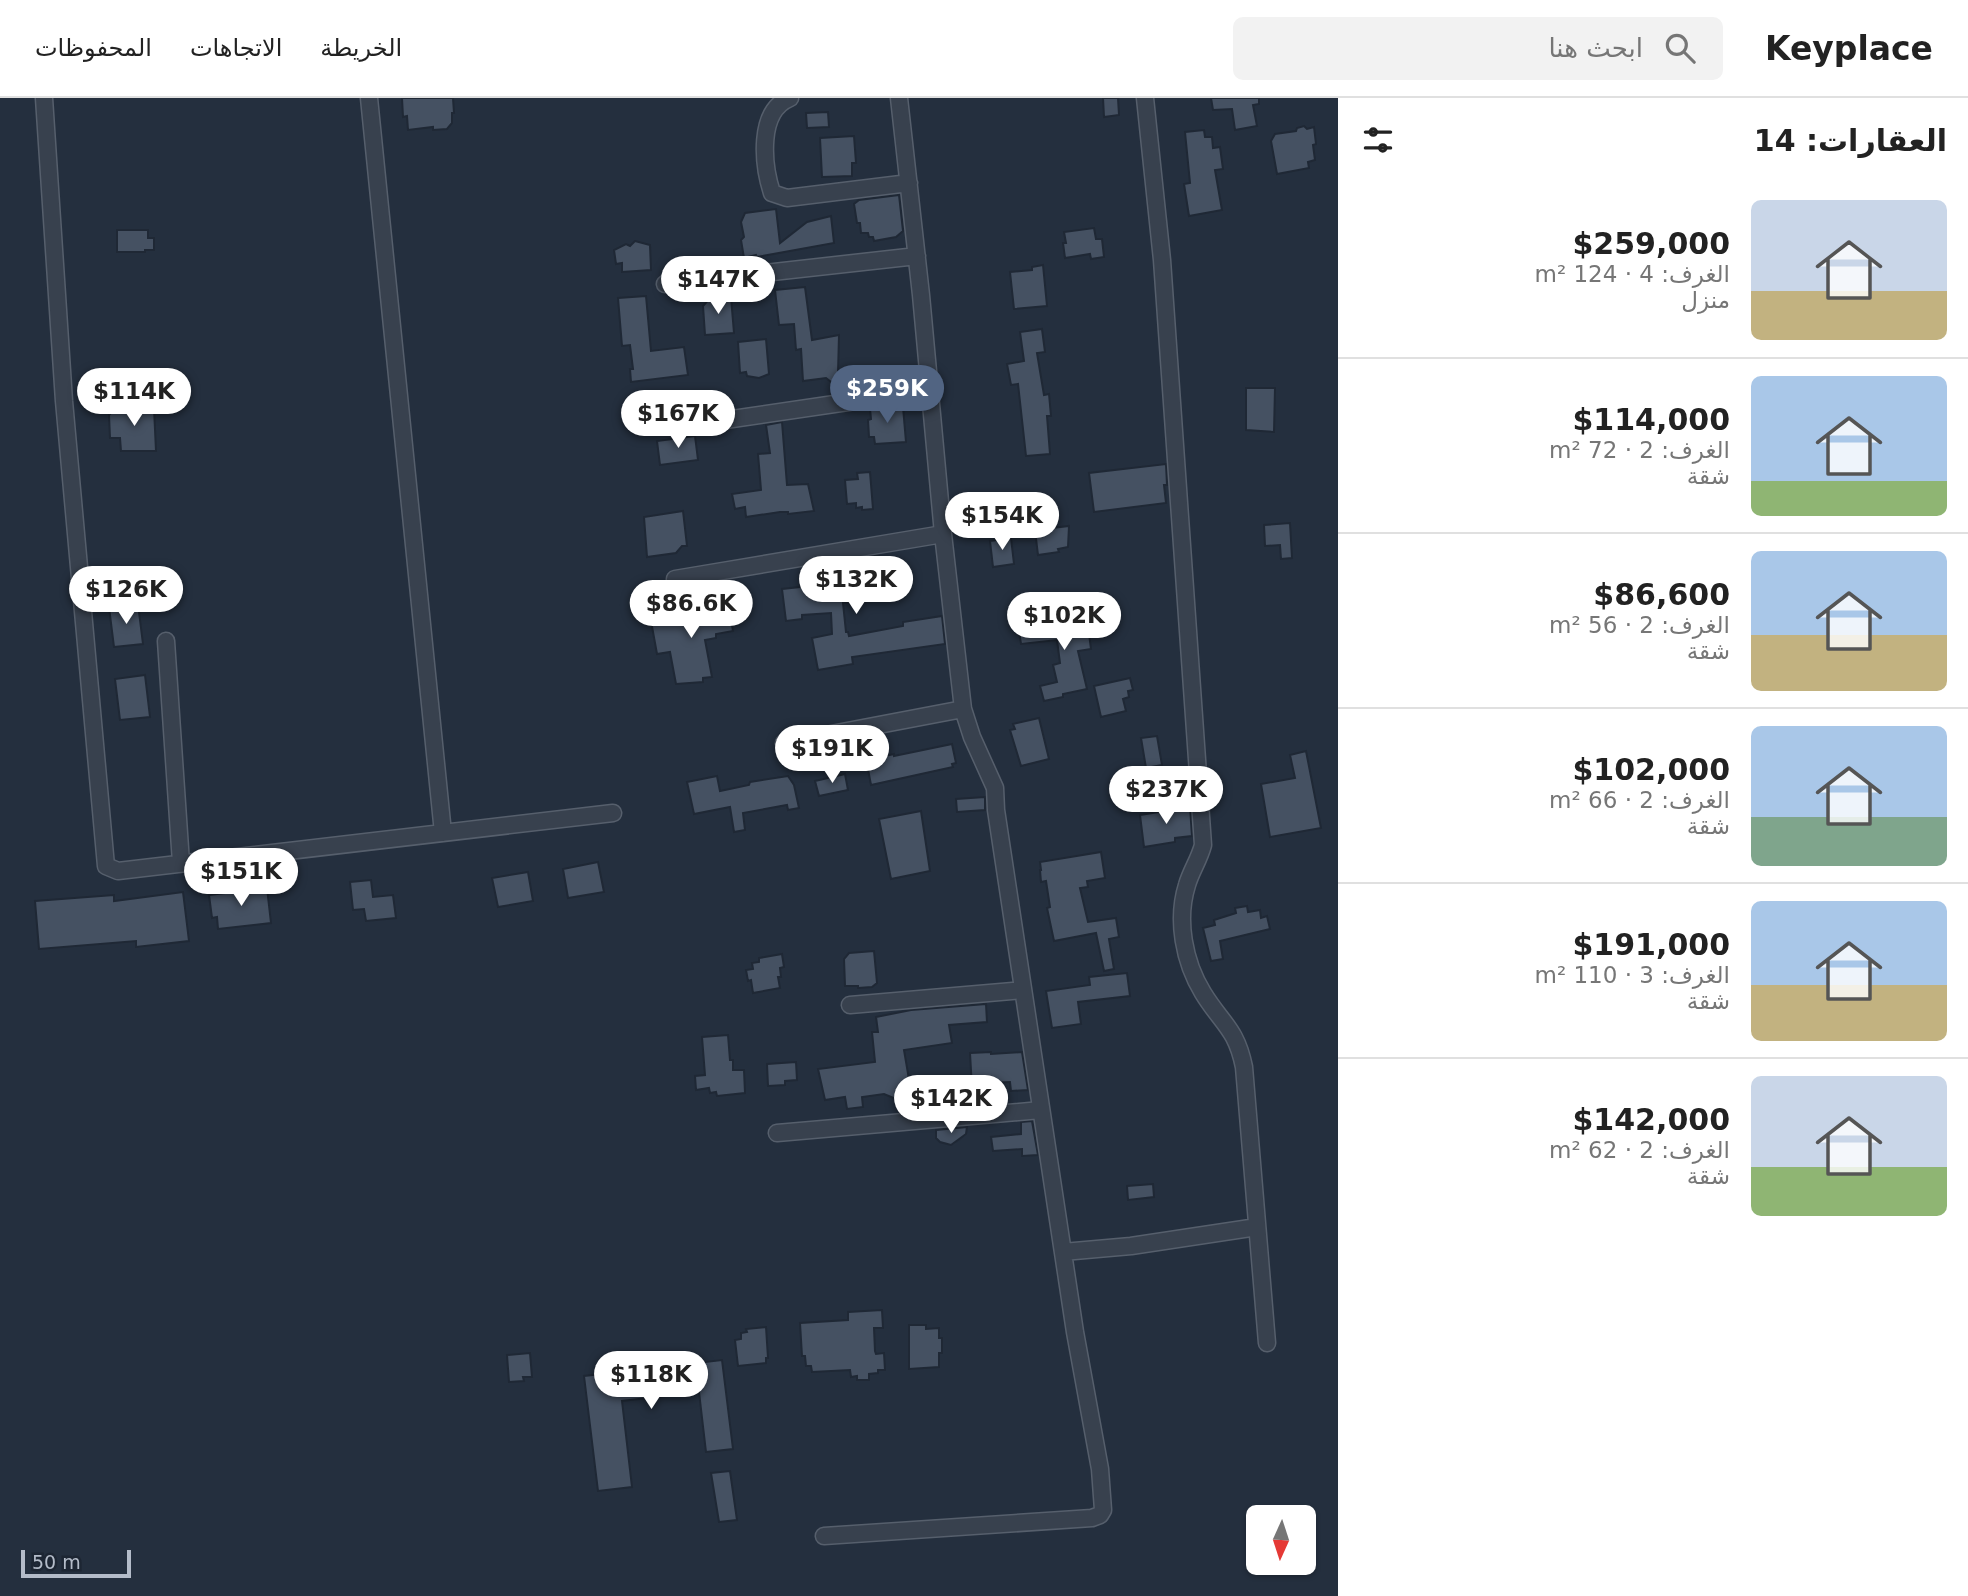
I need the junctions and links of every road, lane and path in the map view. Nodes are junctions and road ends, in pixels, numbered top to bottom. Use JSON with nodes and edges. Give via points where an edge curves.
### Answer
{"nodes":[{"id":1,"x":44,"y":98,"type":"edge"},
{"id":2,"x":369,"y":98,"type":"edge"},
{"id":3,"x":790,"y":98,"type":"edge"},
{"id":4,"x":899,"y":98,"type":"edge"},
{"id":5,"x":1145,"y":98,"type":"edge"},
{"id":6,"x":909,"y":183,"type":"junction"},
{"id":7,"x":917,"y":256,"type":"junction"},
{"id":8,"x":665,"y":284,"type":"dead end"},
{"id":9,"x":930,"y":390,"type":"junction"},
{"id":10,"x":698,"y":424,"type":"dead end"},
{"id":11,"x":943,"y":534,"type":"junction"},
{"id":12,"x":675,"y":579,"type":"dead end"},
{"id":13,"x":166,"y":641,"type":"dead end"},
{"id":14,"x":964,"y":709,"type":"junction"},
{"id":15,"x":784,"y":743,"type":"dead end"},
{"id":16,"x":613,"y":813,"type":"dead end"},
{"id":17,"x":443,"y":833,"type":"junction"},
{"id":18,"x":181,"y":863,"type":"junction"},
{"id":19,"x":1023,"y":990,"type":"junction"},
{"id":20,"x":850,"y":1005,"type":"dead end"},
{"id":21,"x":1041,"y":1110,"type":"junction"},
{"id":22,"x":777,"y":1133,"type":"dead end"},
{"id":23,"x":1257,"y":1227,"type":"junction"},
{"id":24,"x":1063,"y":1252,"type":"junction"},
{"id":25,"x":1267,"y":1343,"type":"dead end"},
{"id":26,"x":824,"y":1536,"type":"dead end"}],
"edges":[{"from":1,"to":18,"type":"street","via":[[64,401],[104,860],[118,871]]},
{"from":2,"to":17,"type":"street"},
{"from":3,"to":6,"type":"street","via":[[774,111],[765,137],[772,192],[787,198]]},
{"from":4,"to":6,"type":"street"},
{"from":5,"to":23,"type":"street","via":[[1162,260],[1203,845],[1187,882],[1182,932],[1203,992],[1233,1032],[1240,1050]]},
{"from":6,"to":7,"type":"street"},
{"from":7,"to":8,"type":"street"},
{"from":7,"to":9,"type":"street"},
{"from":9,"to":10,"type":"street"},
{"from":9,"to":11,"type":"street"},
{"from":11,"to":12,"type":"street"},
{"from":11,"to":14,"type":"street"},
{"from":13,"to":18,"type":"street"},
{"from":14,"to":15,"type":"street"},
{"from":14,"to":19,"type":"street","via":[[995,788]]},
{"from":16,"to":17,"type":"street"},
{"from":17,"to":18,"type":"street"},
{"from":19,"to":20,"type":"street"},
{"from":19,"to":21,"type":"street"},
{"from":21,"to":22,"type":"street"},
{"from":21,"to":24,"type":"street"},
{"from":23,"to":24,"type":"street"},
{"from":23,"to":25,"type":"street"},
{"from":24,"to":26,"type":"street","via":[[1102,1482],[1100,1515]]}]}
